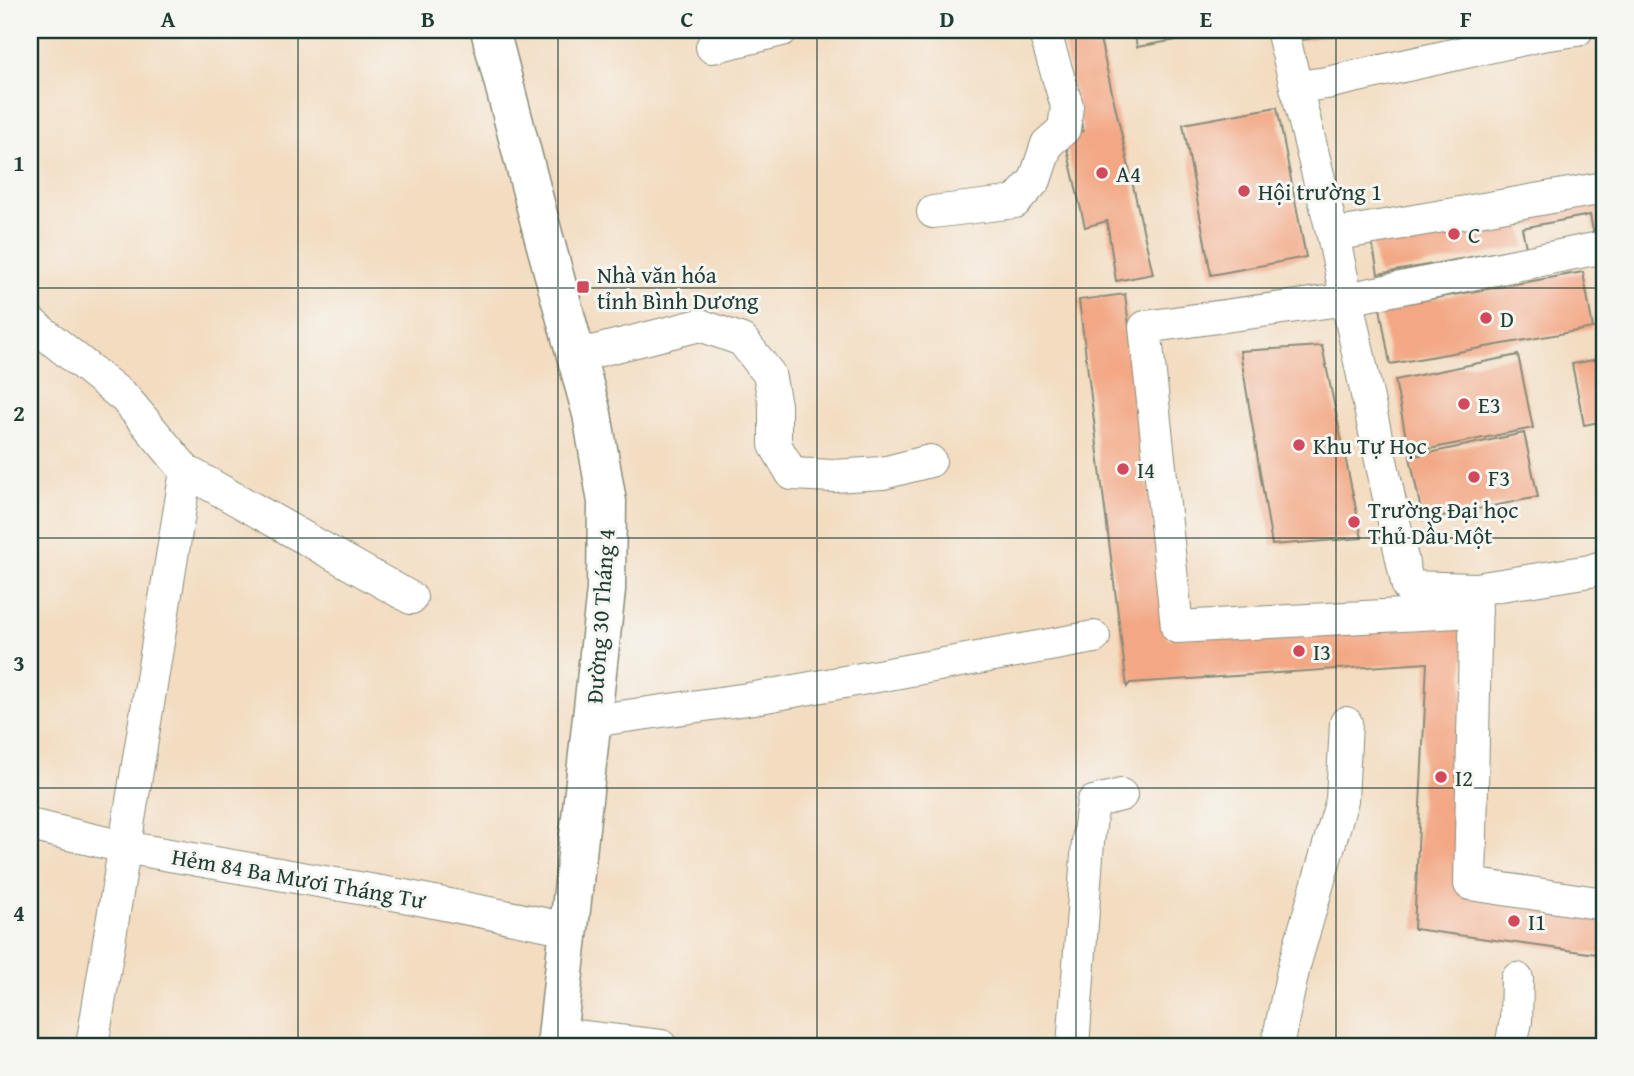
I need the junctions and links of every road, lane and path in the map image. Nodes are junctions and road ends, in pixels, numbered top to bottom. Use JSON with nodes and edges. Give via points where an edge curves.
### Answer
{"nodes":[{"id":1,"x":490,"y":30,"type":"edge"},
{"id":2,"x":782,"y":30,"type":"edge"},
{"id":3,"x":1044,"y":30,"type":"edge"},
{"id":4,"x":1282,"y":30,"type":"edge"},
{"id":5,"x":1577,"y":30,"type":"edge"},
{"id":6,"x":712,"y":47,"type":"dead end"},
{"id":7,"x":1296,"y":86,"type":"junction"},
{"id":8,"x":1604,"y":188,"type":"edge"},
{"id":9,"x":933,"y":212,"type":"dead end"},
{"id":10,"x":1333,"y":236,"type":"junction"},
{"id":11,"x":1604,"y":247,"type":"edge"},
{"id":12,"x":1347,"y":299,"type":"junction"},
{"id":13,"x":30,"y":323,"type":"edge"},
{"id":14,"x":576,"y":356,"type":"junction"},
{"id":15,"x":930,"y":461,"type":"dead end"},
{"id":16,"x":186,"y":471,"type":"junction"},
{"id":17,"x":1604,"y":566,"type":"edge"},
{"id":18,"x":411,"y":598,"type":"dead end"},
{"id":19,"x":1476,"y":600,"type":"junction"},
{"id":20,"x":1094,"y":637,"type":"dead end"},
{"id":21,"x":591,"y":721,"type":"junction"},
{"id":22,"x":1346,"y":723,"type":"dead end"},
{"id":23,"x":1121,"y":795,"type":"dead end"},
{"id":24,"x":30,"y":825,"type":"edge"},
{"id":25,"x":124,"y":847,"type":"junction"},
{"id":26,"x":1604,"y":904,"type":"edge"},
{"id":27,"x":569,"y":929,"type":"junction"},
{"id":28,"x":1517,"y":979,"type":"dead end"},
{"id":29,"x":556,"y":1040,"type":"edge"},
{"id":30,"x":92,"y":1046,"type":"edge"},
{"id":31,"x":661,"y":1046,"type":"edge"},
{"id":32,"x":1073,"y":1046,"type":"edge"},
{"id":33,"x":1277,"y":1046,"type":"edge"},
{"id":34,"x":1511,"y":1046,"type":"edge"}],
"edges":[{"from":1,"to":14,"type":"main road","name":"Đường 30 Tháng 4"},
{"from":2,"to":6,"type":"street"},
{"from":3,"to":9,"type":"street","via":[[1067,106],[1064,128],[1047,144],[1035,180],[1015,202]]},
{"from":4,"to":7,"type":"street"},
{"from":5,"to":7,"type":"street"},
{"from":7,"to":10,"type":"street"},
{"from":8,"to":10,"type":"street"},
{"from":10,"to":12,"type":"street"},
{"from":11,"to":12,"type":"street"},
{"from":12,"to":19,"type":"street","via":[[1408,587]]},
{"from":12,"to":19,"type":"street","via":[[1144,327],[1177,627]]},
{"from":13,"to":16,"type":"street","via":[[125,398]]},
{"from":14,"to":15,"type":"street","via":[[700,325],[742,340],[768,374],[775,405],[775,445],[792,474],[883,473]]},
{"from":14,"to":21,"type":"main road","name":"Đường 30 Tháng 4","via":[[592,414],[607,502],[606,590]]},
{"from":16,"to":18,"type":"street"},
{"from":16,"to":25,"type":"street"},
{"from":17,"to":19,"type":"street"},
{"from":19,"to":26,"type":"street","via":[[1470,884]]},
{"from":20,"to":21,"type":"street","via":[[755,698]]},
{"from":21,"to":27,"type":"main road","name":"Đường 30 Tháng 4"},
{"from":22,"to":33,"type":"street","via":[[1342,800],[1294,966]]},
{"from":23,"to":32,"type":"street","via":[[1093,802]]},
{"from":24,"to":25,"type":"street","name":"Hẻm 84 Ba Mươi Tháng Tư"},
{"from":25,"to":27,"type":"street","name":"Hẻm 84 Ba Mươi Tháng Tư"},
{"from":25,"to":30,"type":"street"},
{"from":27,"to":29,"type":"main road","name":"Đường 30 Tháng 4"},
{"from":28,"to":34,"type":"street"},
{"from":29,"to":31,"type":"street"}]}
